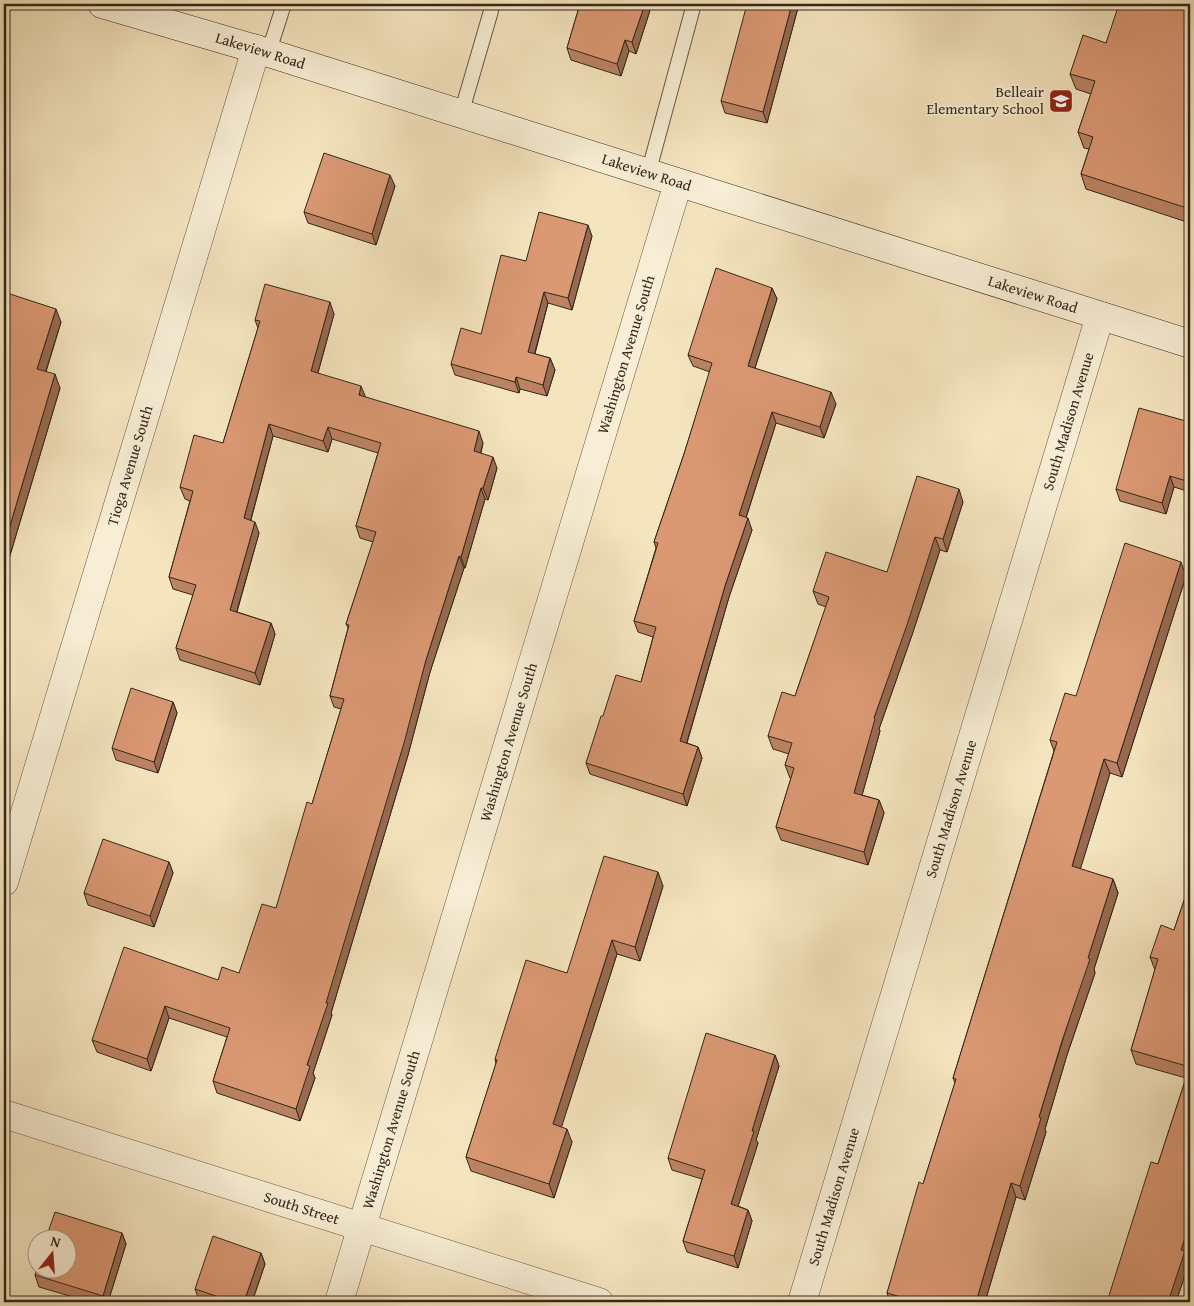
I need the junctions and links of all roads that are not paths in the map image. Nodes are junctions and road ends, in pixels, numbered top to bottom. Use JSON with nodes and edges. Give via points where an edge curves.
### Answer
{"nodes":[{"id":1,"x":102,"y":4,"type":"edge"},
{"id":2,"x":284,"y":4,"type":"edge"},
{"id":3,"x":694,"y":4,"type":"edge"},
{"id":4,"x":491,"y":11,"type":"dead end"},
{"id":5,"x":262,"y":52,"type":"junction"},
{"id":6,"x":461,"y":114,"type":"junction"},
{"id":7,"x":648,"y":174,"type":"junction"},
{"id":8,"x":678,"y":183,"type":"junction"},
{"id":9,"x":1100,"y":316,"type":"junction"},
{"id":10,"x":1190,"y":344,"type":"edge"},
{"id":11,"x":4,"y":882,"type":"edge"},
{"id":12,"x":4,"y":1114,"type":"edge"},
{"id":13,"x":361,"y":1228,"type":"junction"},
{"id":14,"x":339,"y":1302,"type":"edge"},
{"id":15,"x":599,"y":1302,"type":"edge"},
{"id":16,"x":802,"y":1302,"type":"edge"}],
"edges":[{"from":1,"to":5,"type":"street","name":"Lakeview Road"},
{"from":2,"to":5,"type":"lane"},
{"from":3,"to":7,"type":"lane"},
{"from":4,"to":6,"type":"lane"},
{"from":5,"to":6,"type":"street","name":"Lakeview Road"},
{"from":5,"to":11,"type":"street","name":"Tioga Avenue South"},
{"from":6,"to":7,"type":"street","name":"Lakeview Road"},
{"from":7,"to":8,"type":"street","name":"Lakeview Road"},
{"from":8,"to":9,"type":"street","name":"Lakeview Road"},
{"from":8,"to":13,"type":"street","name":"Washington Avenue South"},
{"from":9,"to":10,"type":"street","name":"Lakeview Road"},
{"from":9,"to":16,"type":"street","name":"South Madison Avenue"},
{"from":12,"to":13,"type":"street","name":"South Street"},
{"from":13,"to":14,"type":"street","name":"Washington Avenue South"},
{"from":13,"to":15,"type":"street","name":"South Street"}]}
